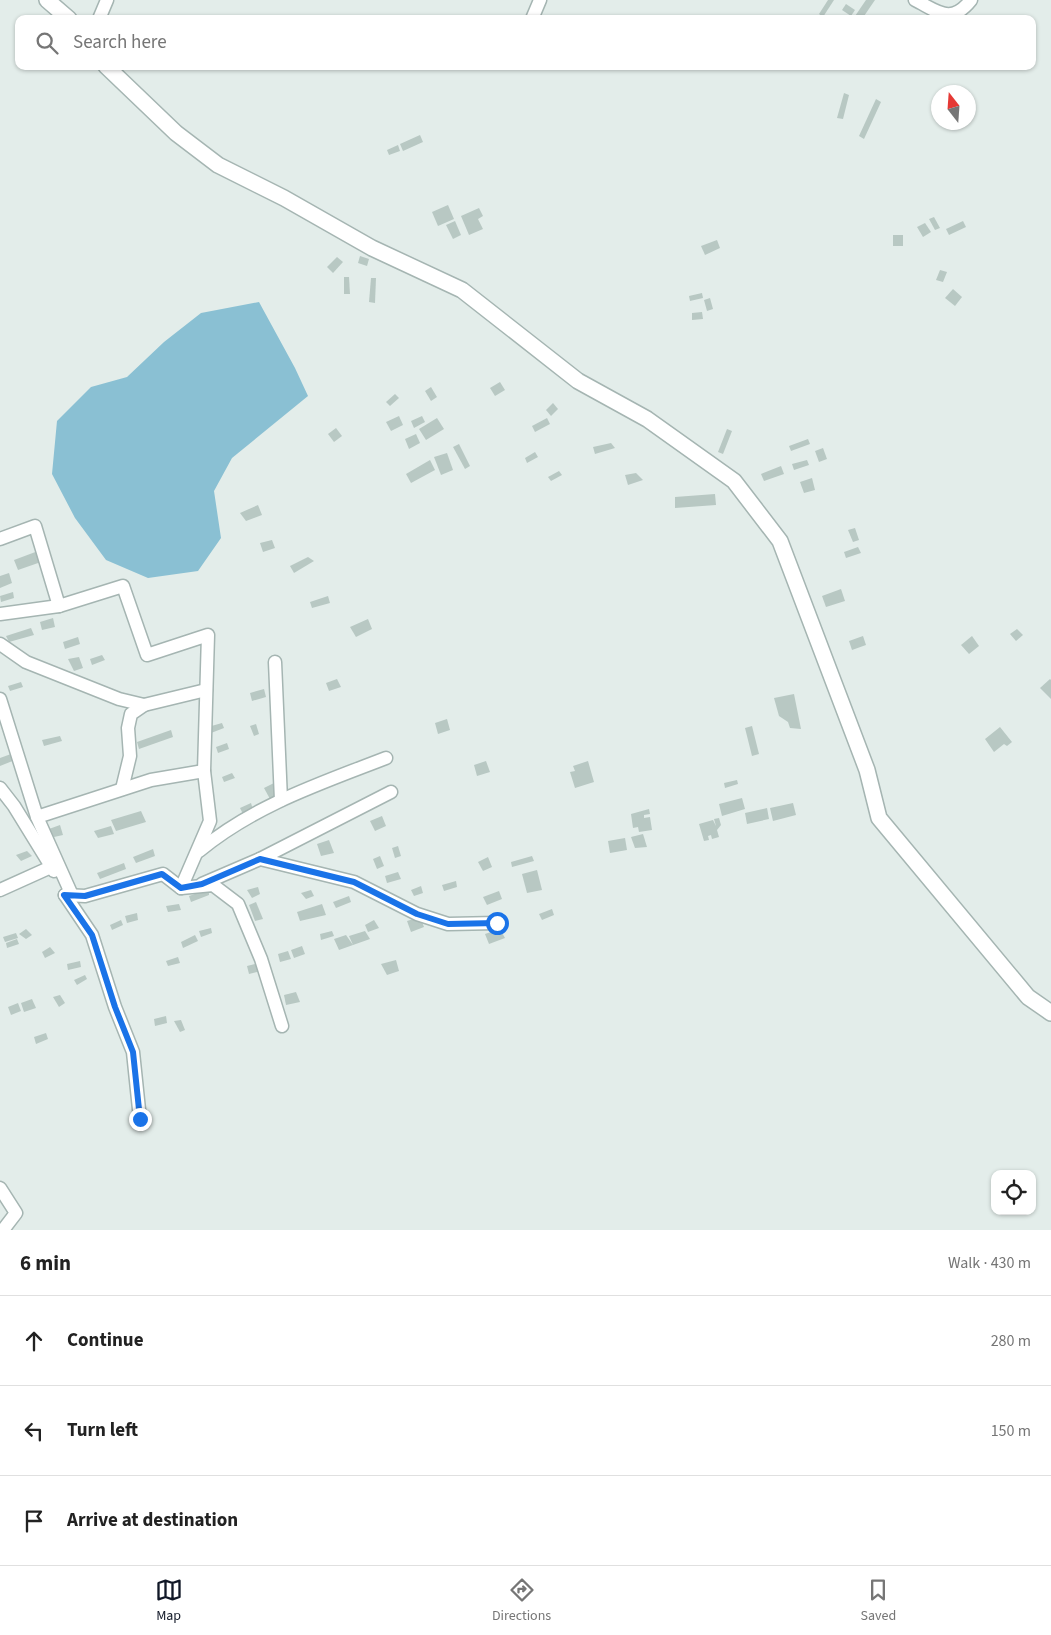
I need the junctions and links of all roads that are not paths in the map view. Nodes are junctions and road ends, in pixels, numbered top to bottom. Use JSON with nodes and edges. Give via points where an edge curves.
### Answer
{"nodes":[{"id":1,"x":47,"y":0,"type":"edge"},
{"id":2,"x":107,"y":0,"type":"edge"},
{"id":3,"x":540,"y":0,"type":"edge"},
{"id":4,"x":915,"y":0,"type":"edge"},
{"id":5,"x":970,"y":0,"type":"edge"},
{"id":6,"x":64,"y":15,"type":"edge"},
{"id":7,"x":101,"y":15,"type":"edge"},
{"id":8,"x":534,"y":15,"type":"edge"},
{"id":9,"x":110,"y":70,"type":"edge"},
{"id":10,"x":0,"y":539,"type":"edge"},
{"id":11,"x":59,"y":606,"type":"junction"},
{"id":12,"x":0,"y":614,"type":"edge"},
{"id":13,"x":0,"y":644,"type":"edge"},
{"id":14,"x":275,"y":662,"type":"dead end"},
{"id":15,"x":206,"y":690,"type":"junction"},
{"id":16,"x":0,"y":699,"type":"edge"},
{"id":17,"x":144,"y":706,"type":"junction"},
{"id":18,"x":386,"y":758,"type":"dead end"},
{"id":19,"x":204,"y":771,"type":"junction"},
{"id":20,"x":0,"y":788,"type":"edge"},
{"id":21,"x":122,"y":790,"type":"junction"},
{"id":22,"x":391,"y":792,"type":"dead end"},
{"id":23,"x":281,"y":800,"type":"junction"},
{"id":24,"x":37,"y":816,"type":"junction"},
{"id":25,"x":196,"y":853,"type":"junction"},
{"id":26,"x":260,"y":859,"type":"junction"},
{"id":27,"x":51,"y":867,"type":"junction"},
{"id":28,"x":202,"y":884,"type":"junction"},
{"id":29,"x":181,"y":888,"type":"junction"},
{"id":30,"x":0,"y":890,"type":"edge"},
{"id":31,"x":68,"y":894,"type":"junction"},
{"id":32,"x":497,"y":923,"type":"dead end"},
{"id":33,"x":1051,"y":1013,"type":"edge"},
{"id":34,"x":282,"y":1026,"type":"dead end"},
{"id":35,"x":140,"y":1119,"type":"dead end"},
{"id":36,"x":0,"y":1188,"type":"edge"},
{"id":37,"x":3,"y":1230,"type":"edge"}],
"edges":[{"from":1,"to":6,"type":"street"},
{"from":2,"to":7,"type":"street"},
{"from":3,"to":8,"type":"street"},
{"from":4,"to":5,"type":"street","via":[[940,13],[952,14],[961,12]]},
{"from":9,"to":33,"type":"street","via":[[176,133],[218,165],[372,248],[462,290],[578,381],[647,419],[734,481],[780,541],[867,770],[879,818],[1028,997]]},
{"from":10,"to":11,"type":"street","via":[[35,526]]},
{"from":11,"to":12,"type":"street"},
{"from":11,"to":15,"type":"street","via":[[123,586],[147,655],[208,635]]},
{"from":13,"to":17,"type":"street","via":[[26,662]]},
{"from":14,"to":23,"type":"street"},
{"from":15,"to":17,"type":"street"},
{"from":15,"to":19,"type":"street"},
{"from":16,"to":24,"type":"street"},
{"from":17,"to":21,"type":"street","via":[[131,714],[128,728],[130,756]]},
{"from":18,"to":23,"type":"street"},
{"from":19,"to":21,"type":"street","via":[[151,780]]},
{"from":19,"to":25,"type":"street","via":[[210,821]]},
{"from":20,"to":27,"type":"street"},
{"from":21,"to":24,"type":"street"},
{"from":22,"to":26,"type":"street"},
{"from":23,"to":25,"type":"street","via":[[227,828]]},
{"from":24,"to":31,"type":"street"},
{"from":25,"to":29,"type":"street"},
{"from":26,"to":28,"type":"street"},
{"from":26,"to":32,"type":"street","via":[[354,882],[417,914],[448,924]]},
{"from":27,"to":30,"type":"street"},
{"from":27,"to":31,"type":"street"},
{"from":28,"to":29,"type":"street"},
{"from":28,"to":34,"type":"street","via":[[212,885],[238,904],[261,959]]},
{"from":29,"to":31,"type":"street","via":[[162,874],[85,896]]},
{"from":31,"to":35,"type":"street","via":[[92,935],[133,1052]]},
{"from":36,"to":37,"type":"street","via":[[16,1213]]}]}
